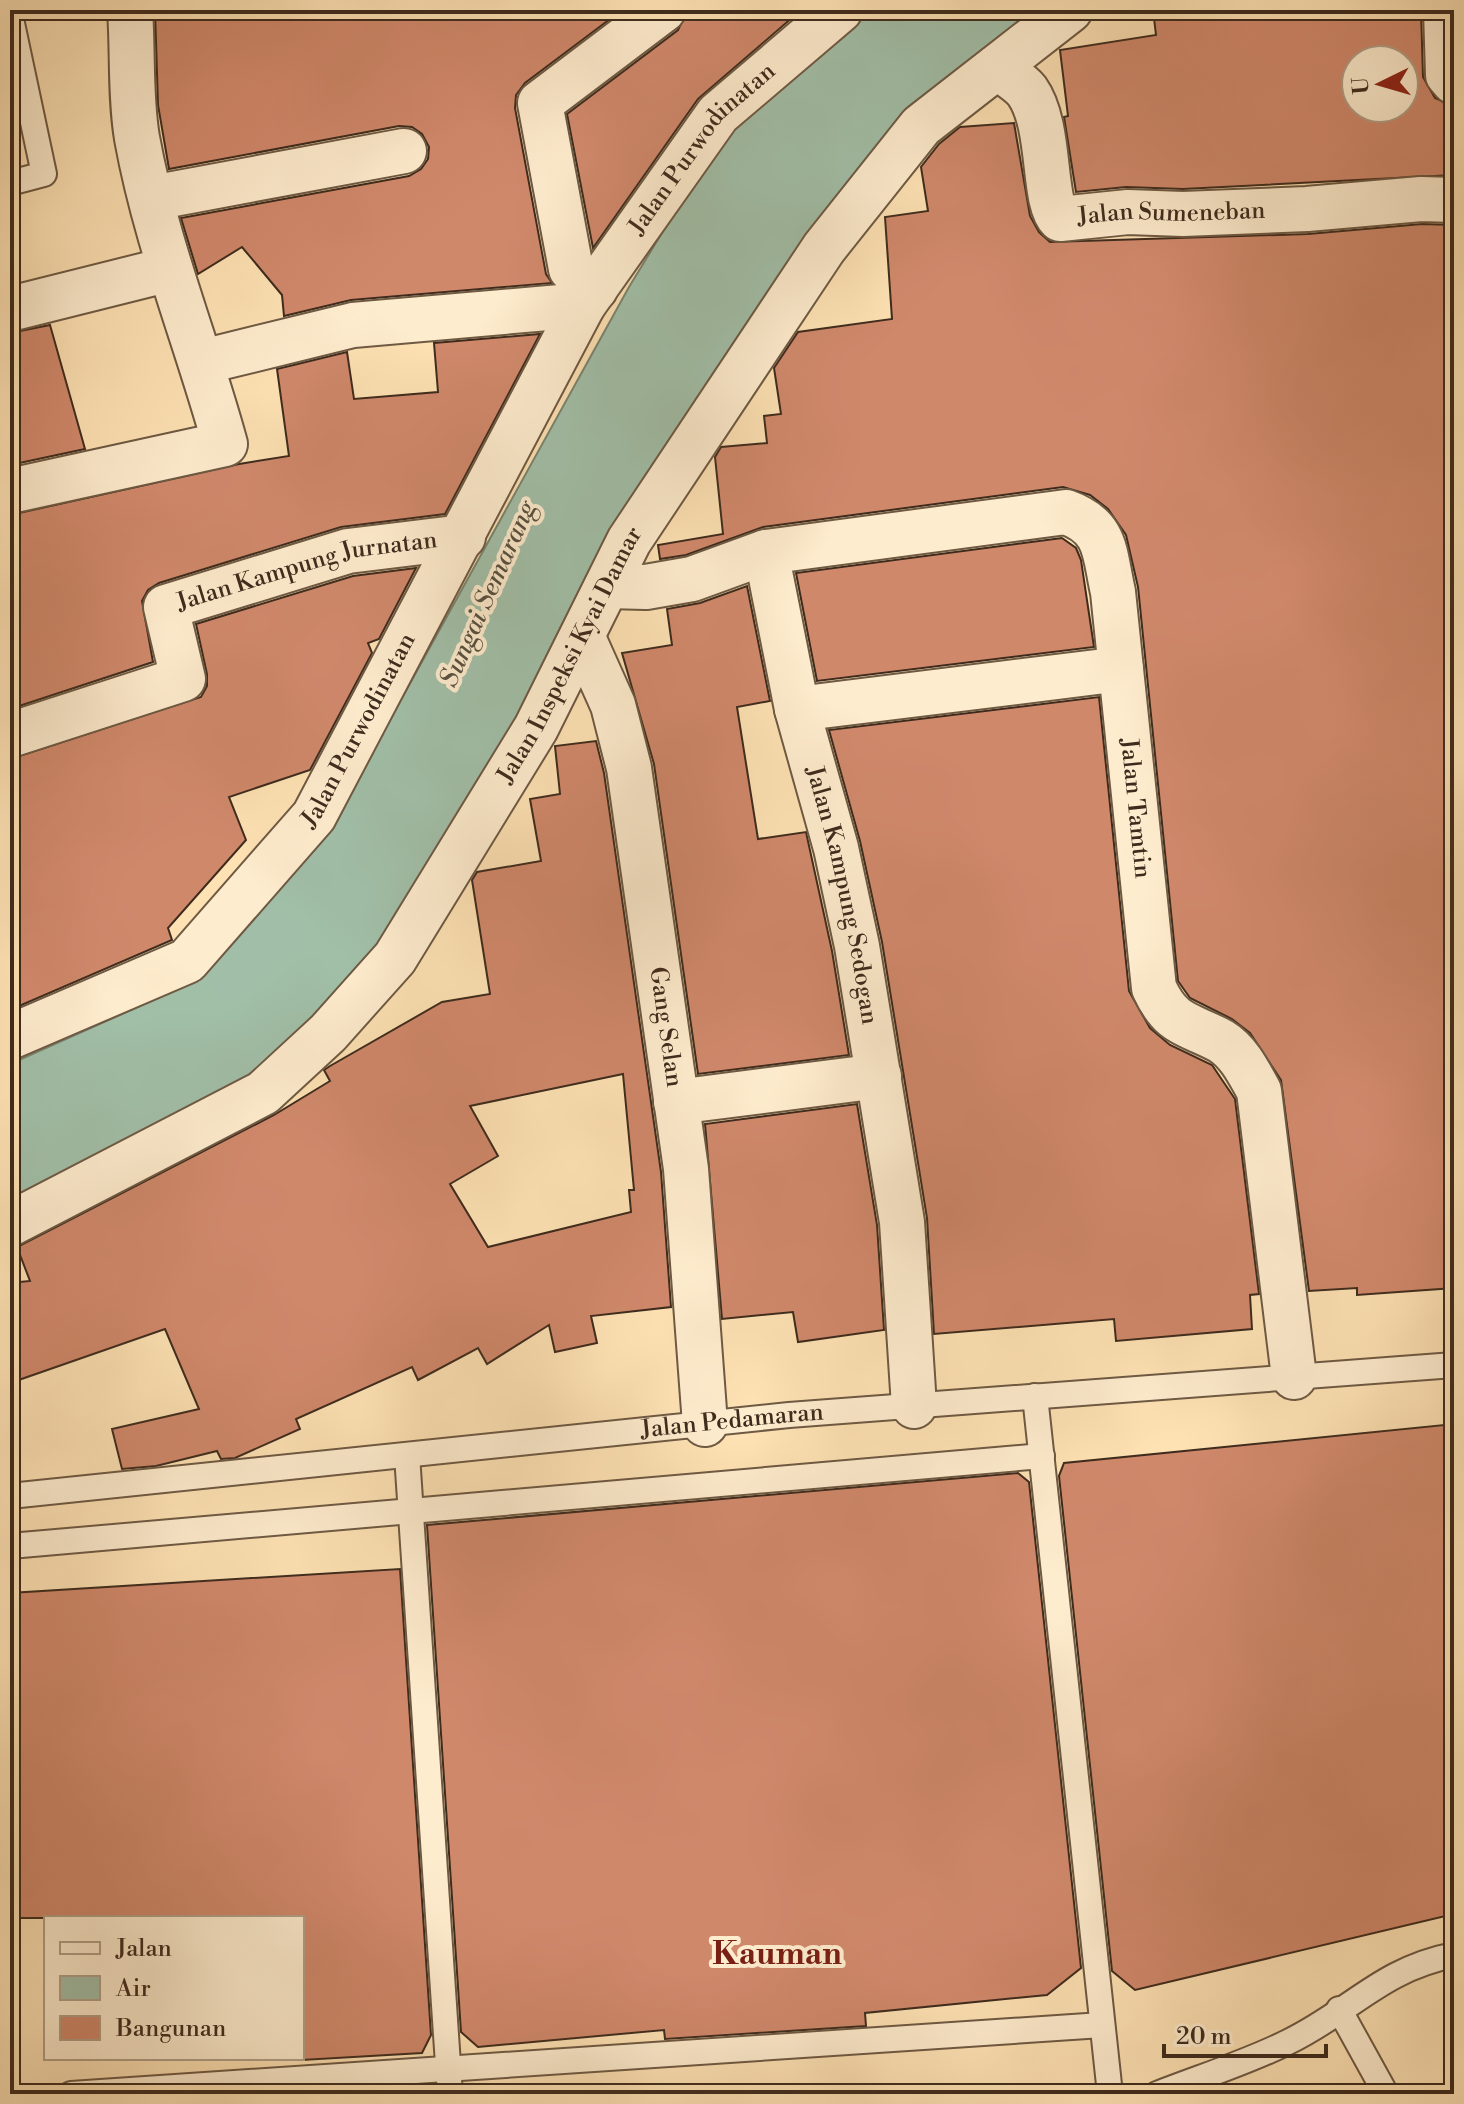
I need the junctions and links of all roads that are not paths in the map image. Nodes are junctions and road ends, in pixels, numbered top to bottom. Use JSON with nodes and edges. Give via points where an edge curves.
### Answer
{"nodes":[{"id":1,"x":130,"y":10,"type":"edge"},
{"id":2,"x":663,"y":10,"type":"edge"},
{"id":3,"x":840,"y":10,"type":"edge"},
{"id":4,"x":1070,"y":10,"type":"edge"},
{"id":5,"x":1446,"y":10,"type":"edge"},
{"id":6,"x":10,"y":14,"type":"edge"},
{"id":7,"x":997,"y":67,"type":"junction"},
{"id":8,"x":1454,"y":82,"type":"edge"},
{"id":9,"x":404,"y":151,"type":"dead end"},
{"id":10,"x":10,"y":183,"type":"edge"},
{"id":11,"x":152,"y":198,"type":"junction"},
{"id":12,"x":1454,"y":200,"type":"edge"},
{"id":13,"x":170,"y":269,"type":"junction"},
{"id":14,"x":589,"y":297,"type":"junction"},
{"id":15,"x":10,"y":309,"type":"edge"},
{"id":16,"x":202,"y":362,"type":"junction"},
{"id":17,"x":10,"y":491,"type":"edge"},
{"id":18,"x":463,"y":537,"type":"junction"},
{"id":19,"x":766,"y":552,"type":"junction"},
{"id":20,"x":607,"y":586,"type":"junction"},
{"id":21,"x":583,"y":638,"type":"junction"},
{"id":22,"x":1121,"y":669,"type":"junction"},
{"id":23,"x":797,"y":709,"type":"junction"},
{"id":24,"x":10,"y":735,"type":"edge"},
{"id":25,"x":10,"y":1037,"type":"edge"},
{"id":26,"x":879,"y":1076,"type":"junction"},
{"id":27,"x":676,"y":1102,"type":"junction"},
{"id":28,"x":10,"y":1224,"type":"edge"},
{"id":29,"x":1454,"y":1365,"type":"edge"},
{"id":30,"x":1294,"y":1377,"type":"junction"},
{"id":31,"x":1035,"y":1396,"type":"junction"},
{"id":32,"x":914,"y":1406,"type":"junction"},
{"id":33,"x":705,"y":1424,"type":"junction"},
{"id":34,"x":407,"y":1455,"type":"junction"},
{"id":35,"x":1042,"y":1456,"type":"junction"},
{"id":36,"x":10,"y":1496,"type":"edge"},
{"id":37,"x":411,"y":1511,"type":"junction"},
{"id":38,"x":10,"y":1546,"type":"edge"},
{"id":39,"x":1454,"y":1955,"type":"edge"},
{"id":40,"x":1339,"y":2009,"type":"junction"},
{"id":41,"x":1102,"y":2025,"type":"junction"},
{"id":42,"x":449,"y":2068,"type":"junction"},
{"id":43,"x":71,"y":2094,"type":"edge"},
{"id":44,"x":450,"y":2094,"type":"edge"},
{"id":45,"x":1110,"y":2094,"type":"edge"},
{"id":46,"x":1157,"y":2094,"type":"edge"},
{"id":47,"x":1386,"y":2094,"type":"edge"}],
"edges":[{"from":1,"to":11,"type":"street","via":[[137,137]]},
{"from":2,"to":14,"type":"street","via":[[540,103],[571,269]]},
{"from":3,"to":14,"type":"street","name":"Jalan Purwodinatan","via":[[718,114]]},
{"from":4,"to":7,"type":"street","name":"Jalan Inspeksi Kyai Damar"},
{"from":5,"to":8,"type":"street","via":[[1448,75]]},
{"from":6,"to":10,"type":"lane","via":[[44,174]]},
{"from":7,"to":12,"type":"street","name":"Jalan Sumeneban","via":[[1026,90],[1037,114],[1046,141],[1052,206],[1060,219]]},
{"from":7,"to":20,"type":"street","name":"Jalan Inspeksi Kyai Damar","via":[[901,146],[824,248],[629,541]]},
{"from":9,"to":11,"type":"street"},
{"from":11,"to":13,"type":"street"},
{"from":13,"to":15,"type":"street"},
{"from":13,"to":16,"type":"street"},
{"from":14,"to":16,"type":"street","via":[[353,325]]},
{"from":14,"to":18,"type":"street","name":"Jalan Purwodinatan"},
{"from":16,"to":17,"type":"street","via":[[225,444]]},
{"from":18,"to":24,"type":"street","name":"Jalan Kampung Jurnatan","via":[[348,551],[166,607],[183,679]]},
{"from":18,"to":25,"type":"street","name":"Jalan Purwodinatan","via":[[314,816],[187,961]]},
{"from":19,"to":20,"type":"street","via":[[692,579],[646,587]]},
{"from":19,"to":22,"type":"street","name":"Jalan Tamtin","via":[[1066,512],[1087,520],[1099,533],[1113,592]]},
{"from":19,"to":23,"type":"street","name":"Jalan Kampung Sedogan"},
{"from":20,"to":21,"type":"street","name":"Jalan Inspeksi Kyai Damar"},
{"from":21,"to":27,"type":"street","name":"Gang Selan","via":[[613,705],[629,768]]},
{"from":21,"to":28,"type":"street","name":"Jalan Inspeksi Kyai Damar","via":[[536,728],[403,946],[328,1033],[263,1093]]},
{"from":22,"to":23,"type":"street"},
{"from":22,"to":30,"type":"street","name":"Jalan Tamtin","via":[[1154,988],[1164,1011],[1223,1042],[1245,1064],[1259,1091]]},
{"from":23,"to":26,"type":"street","name":"Jalan Kampung Sedogan","via":[[836,848]]},
{"from":26,"to":27,"type":"street"},
{"from":26,"to":32,"type":"street","name":"Jalan Kampung Sedogan","via":[[902,1222]]},
{"from":27,"to":33,"type":"street","name":"Gang Selan","via":[[693,1243]]},
{"from":29,"to":30,"type":"lane","name":"Jalan Pedamaran"},
{"from":30,"to":31,"type":"lane","name":"Jalan Pedamaran"},
{"from":31,"to":32,"type":"lane","name":"Jalan Pedamaran"},
{"from":31,"to":35,"type":"lane"},
{"from":32,"to":33,"type":"lane","name":"Jalan Pedamaran"},
{"from":33,"to":34,"type":"lane","name":"Jalan Pedamaran"},
{"from":34,"to":36,"type":"lane","name":"Jalan Pedamaran"},
{"from":34,"to":37,"type":"lane"},
{"from":35,"to":37,"type":"lane"},
{"from":35,"to":41,"type":"lane"},
{"from":37,"to":38,"type":"lane"},
{"from":37,"to":42,"type":"lane"},
{"from":39,"to":40,"type":"lane","via":[[1410,1967]]},
{"from":40,"to":46,"type":"lane","via":[[1290,2042]]},
{"from":40,"to":47,"type":"lane"},
{"from":41,"to":42,"type":"lane"},
{"from":41,"to":45,"type":"lane"},
{"from":42,"to":43,"type":"lane"},
{"from":42,"to":44,"type":"lane"}]}
